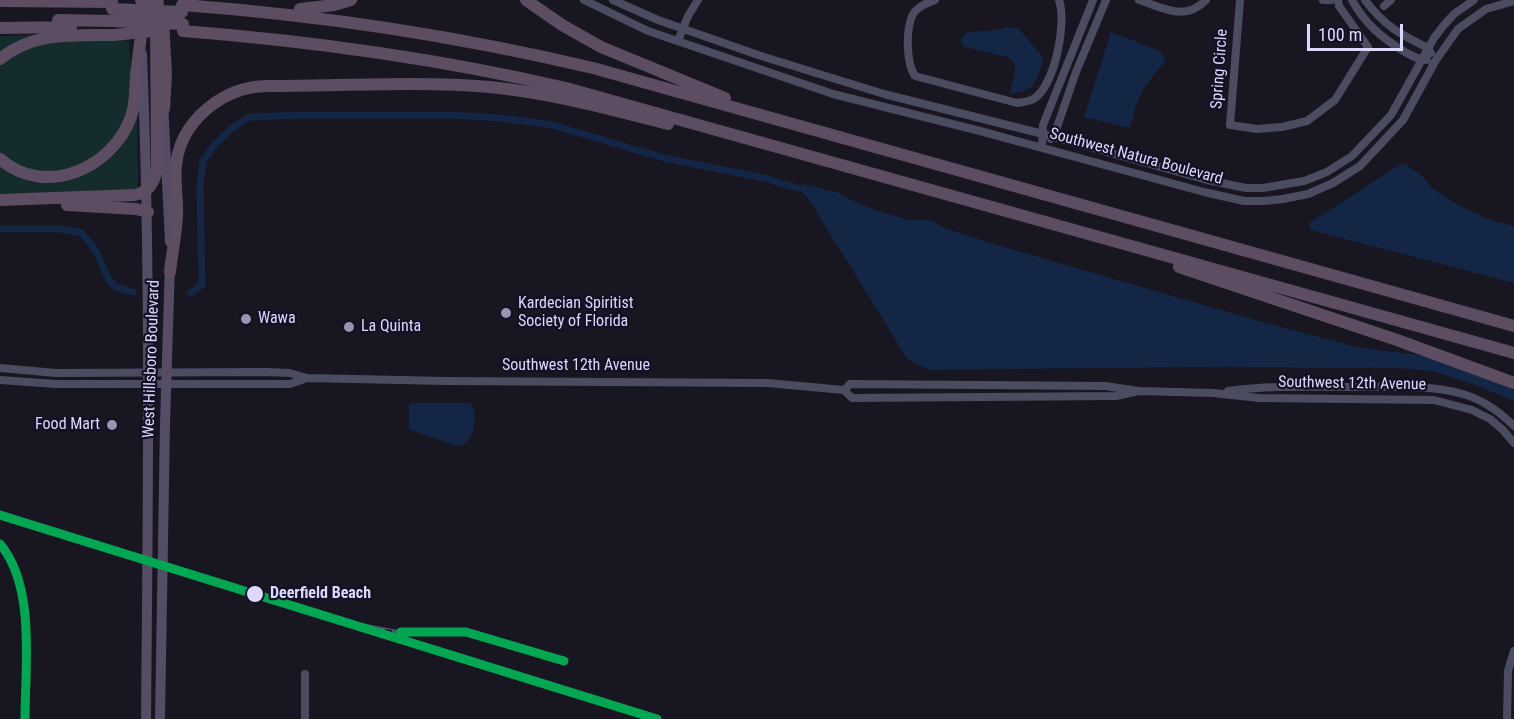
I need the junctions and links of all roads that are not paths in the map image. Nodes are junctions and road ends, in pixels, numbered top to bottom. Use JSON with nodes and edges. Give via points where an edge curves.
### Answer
{"nodes":[{"id":1,"x":140,"y":0,"type":"edge"},
{"id":2,"x":351,"y":0,"type":"edge"},
{"id":3,"x":526,"y":0,"type":"edge"},
{"id":4,"x":584,"y":0,"type":"edge"},
{"id":5,"x":613,"y":0,"type":"edge"},
{"id":6,"x":698,"y":0,"type":"edge"},
{"id":7,"x":935,"y":0,"type":"edge"},
{"id":8,"x":1059,"y":0,"type":"edge"},
{"id":9,"x":1093,"y":0,"type":"edge"},
{"id":10,"x":1106,"y":0,"type":"edge"},
{"id":11,"x":1139,"y":0,"type":"edge"},
{"id":12,"x":1206,"y":0,"type":"edge"},
{"id":13,"x":1240,"y":0,"type":"edge"},
{"id":14,"x":1323,"y":0,"type":"edge"},
{"id":15,"x":1331,"y":0,"type":"edge"},
{"id":16,"x":1338,"y":0,"type":"edge"},
{"id":17,"x":1352,"y":0,"type":"edge"},
{"id":18,"x":1365,"y":0,"type":"edge"},
{"id":19,"x":1391,"y":0,"type":"edge"},
{"id":20,"x":1474,"y":0,"type":"edge"},
{"id":21,"x":1514,"y":0,"type":"edge"},
{"id":22,"x":0,"y":1,"type":"edge"},
{"id":23,"x":158,"y":1,"type":"edge"},
{"id":24,"x":1384,"y":6,"type":"dead end"},
{"id":25,"x":0,"y":9,"type":"edge"},
{"id":26,"x":271,"y":12,"type":"junction"},
{"id":27,"x":183,"y":18,"type":"junction"},
{"id":28,"x":113,"y":19,"type":"junction"},
{"id":29,"x":0,"y":20,"type":"edge"},
{"id":30,"x":158,"y":27,"type":"junction"},
{"id":31,"x":0,"y":28,"type":"edge"},
{"id":32,"x":682,"y":29,"type":"junction"},
{"id":33,"x":141,"y":34,"type":"junction"},
{"id":34,"x":1079,"y":36,"type":"junction"},
{"id":35,"x":678,"y":40,"type":"junction"},
{"id":36,"x":1089,"y":40,"type":"junction"},
{"id":37,"x":1428,"y":48,"type":"junction"},
{"id":38,"x":0,"y":59,"type":"edge"},
{"id":39,"x":1421,"y":60,"type":"junction"},
{"id":40,"x":1436,"y":60,"type":"junction"},
{"id":41,"x":1061,"y":80,"type":"junction"},
{"id":42,"x":1072,"y":84,"type":"junction"},
{"id":43,"x":164,"y":109,"type":"junction"},
{"id":44,"x":762,"y":114,"type":"junction"},
{"id":45,"x":1043,"y":134,"type":"junction"},
{"id":46,"x":737,"y":135,"type":"junction"},
{"id":47,"x":1053,"y":137,"type":"junction"},
{"id":48,"x":1042,"y":148,"type":"junction"},
{"id":49,"x":0,"y":159,"type":"edge"},
{"id":50,"x":147,"y":189,"type":"junction"},
{"id":51,"x":0,"y":200,"type":"edge"},
{"id":52,"x":148,"y":213,"type":"junction"},
{"id":53,"x":1143,"y":250,"type":"junction"},
{"id":54,"x":170,"y":272,"type":"junction"},
{"id":55,"x":1514,"y":326,"type":"edge"},
{"id":56,"x":1514,"y":334,"type":"edge"},
{"id":57,"x":1514,"y":345,"type":"edge"},
{"id":58,"x":1514,"y":353,"type":"edge"},
{"id":59,"x":0,"y":368,"type":"edge"},
{"id":60,"x":167,"y":372,"type":"junction"},
{"id":61,"x":149,"y":378,"type":"junction"},
{"id":62,"x":308,"y":378,"type":"junction"},
{"id":63,"x":0,"y":380,"type":"edge"},
{"id":64,"x":1514,"y":383,"type":"edge"},
{"id":65,"x":166,"y":384,"type":"junction"},
{"id":66,"x":1213,"y":393,"type":"junction"},
{"id":67,"x":1514,"y":426,"type":"edge"},
{"id":68,"x":1514,"y":443,"type":"edge"},
{"id":69,"x":147,"y":645,"type":"junction"},
{"id":70,"x":1514,"y":651,"type":"edge"},
{"id":71,"x":161,"y":671,"type":"junction"},
{"id":72,"x":305,"y":674,"type":"dead end"},
{"id":73,"x":1511,"y":694,"type":"edge"},
{"id":74,"x":1509,"y":713,"type":"edge"},
{"id":75,"x":146,"y":719,"type":"edge"},
{"id":76,"x":160,"y":719,"type":"edge"},
{"id":77,"x":305,"y":719,"type":"edge"}],
"edges":[{"from":1,"to":23,"type":"highway","bridge":true},
{"from":1,"to":33,"type":"main road","name":"West Hillsboro Boulevard"},
{"from":2,"to":26,"type":"highway","via":[[327,7]]},
{"from":3,"to":44,"type":"highway","via":[[607,50]]},
{"from":4,"to":35,"type":"street","name":"Southwest Natura Boulevard","via":[[648,32]]},
{"from":5,"to":32,"type":"street","name":"Southwest Natura Boulevard"},
{"from":6,"to":32,"type":"street"},
{"from":7,"to":8,"type":"street","via":[[912,15],[910,70],[915,76],[1017,103],[1027,102],[1044,88],[1062,32]]},
{"from":9,"to":34,"type":"street"},
{"from":10,"to":36,"type":"street"},
{"from":11,"to":12,"type":"street","via":[[1178,13],[1189,12]]},
{"from":13,"to":16,"type":"street","name":"Spring Circle","via":[[1230,125],[1257,129],[1307,121],[1335,100],[1368,47]]},
{"from":14,"to":15,"type":"street"},
{"from":17,"to":39,"type":"street","via":[[1374,30]]},
{"from":18,"to":37,"type":"street","via":[[1399,34]]},
{"from":19,"to":24,"type":"street"},
{"from":20,"to":37,"type":"street","name":"Southwest Natura Boulevard","via":[[1449,19]]},
{"from":21,"to":40,"type":"street","name":"Southwest Natura Boulevard","via":[[1486,9],[1467,21]]},
{"from":22,"to":28,"type":"highway"},
{"from":23,"to":27,"type":"highway"},
{"from":23,"to":28,"type":"highway","bridge":true},
{"from":23,"to":30,"type":"main road","name":"West Hillsboro Boulevard"},
{"from":23,"to":43,"type":"highway","via":[[166,74]]},
{"from":25,"to":28,"type":"highway"},
{"from":26,"to":27,"type":"highway"},
{"from":26,"to":44,"type":"highway","via":[[502,47]]},
{"from":27,"to":28,"type":"highway","bridge":true},
{"from":27,"to":30,"type":"highway"},
{"from":27,"to":46,"type":"highway","via":[[453,64],[577,91]]},
{"from":27,"to":56,"type":"highway","via":[[283,21],[375,32],[581,73]]},
{"from":27,"to":57,"type":"highway","via":[[395,47],[570,82]]},
{"from":28,"to":29,"type":"highway"},
{"from":28,"to":30,"type":"highway","bridge":true},
{"from":28,"to":31,"type":"highway"},
{"from":28,"to":38,"type":"highway","via":[[73,35],[17,47]]},
{"from":30,"to":43,"type":"main road","name":"West Hillsboro Boulevard"},
{"from":30,"to":50,"type":"highway","via":[[157,168]]},
{"from":32,"to":35,"type":"street"},
{"from":32,"to":45,"type":"street","name":"Southwest Natura Boulevard","via":[[884,94]]},
{"from":33,"to":49,"type":"highway","via":[[134,110],[122,137],[107,153],[85,168],[52,178],[26,175]]},
{"from":33,"to":50,"type":"main road","name":"West Hillsboro Boulevard"},
{"from":34,"to":36,"type":"street"},
{"from":34,"to":41,"type":"street"},
{"from":35,"to":48,"type":"street","name":"Southwest Natura Boulevard","via":[[833,94]]},
{"from":36,"to":42,"type":"street"},
{"from":37,"to":39,"type":"street","name":"Southwest Natura Boulevard"},
{"from":37,"to":40,"type":"street"},
{"from":39,"to":40,"type":"street"},
{"from":39,"to":47,"type":"street","name":"Southwest Natura Boulevard","via":[[1391,115],[1353,156],[1304,182],[1281,187],[1246,188],[1207,180]]},
{"from":40,"to":48,"type":"street","name":"Southwest Natura Boulevard","via":[[1403,120],[1360,166],[1308,194],[1244,201]]},
{"from":41,"to":42,"type":"street"},
{"from":41,"to":45,"type":"street"},
{"from":42,"to":47,"type":"street"},
{"from":43,"to":54,"type":"main road","name":"West Hillsboro Boulevard"},
{"from":44,"to":55,"type":"highway"},
{"from":45,"to":47,"type":"street","name":"Southwest Natura Boulevard"},
{"from":45,"to":48,"type":"street"},
{"from":46,"to":53,"type":"highway"},
{"from":46,"to":54,"type":"highway","via":[[698,131],[565,99],[490,87],[252,87],[214,104],[194,122],[181,145]]},
{"from":47,"to":48,"type":"street"},
{"from":50,"to":51,"type":"highway","via":[[135,195]]},
{"from":50,"to":52,"type":"main road","name":"West Hillsboro Boulevard"},
{"from":51,"to":52,"type":"highway","via":[[136,208]]},
{"from":52,"to":61,"type":"main road","name":"West Hillsboro Boulevard"},
{"from":53,"to":58,"type":"highway"},
{"from":53,"to":64,"type":"highway","via":[[1187,270],[1397,339]]},
{"from":54,"to":60,"type":"main road","name":"West Hillsboro Boulevard"},
{"from":59,"to":61,"type":"street"},
{"from":60,"to":61,"type":"street","name":"Southwest 12th Avenue"},
{"from":60,"to":62,"type":"street","name":"Southwest 12th Avenue","via":[[267,372]]},
{"from":60,"to":65,"type":"main road","name":"West Hillsboro Boulevard"},
{"from":61,"to":63,"type":"street","via":[[56,384]]},
{"from":61,"to":65,"type":"street","name":"Southwest 12th Avenue"},
{"from":61,"to":69,"type":"main road","name":"West Hillsboro Boulevard"},
{"from":62,"to":65,"type":"street","name":"Southwest 12th Avenue","via":[[290,384]]},
{"from":62,"to":66,"type":"street","name":"Southwest 12th Avenue","via":[[767,383],[844,390],[849,384],[1105,386]]},
{"from":65,"to":71,"type":"main road","name":"West Hillsboro Boulevard"},
{"from":66,"to":67,"type":"street","name":"Southwest 12th Avenue","via":[[1259,387],[1436,389],[1475,399]]},
{"from":66,"to":68,"type":"street","name":"Southwest 12th Avenue","via":[[1259,398],[1434,400],[1481,414]]},
{"from":69,"to":71,"type":"main road","via":[[157,654]]},
{"from":69,"to":75,"type":"main road","name":"West Hillsboro Boulevard"},
{"from":70,"to":73,"type":"street","via":[[1508,671]]},
{"from":71,"to":76,"type":"main road","name":"West Hillsboro Boulevard"},
{"from":72,"to":77,"type":"street"},
{"from":73,"to":74,"type":"street"}]}
